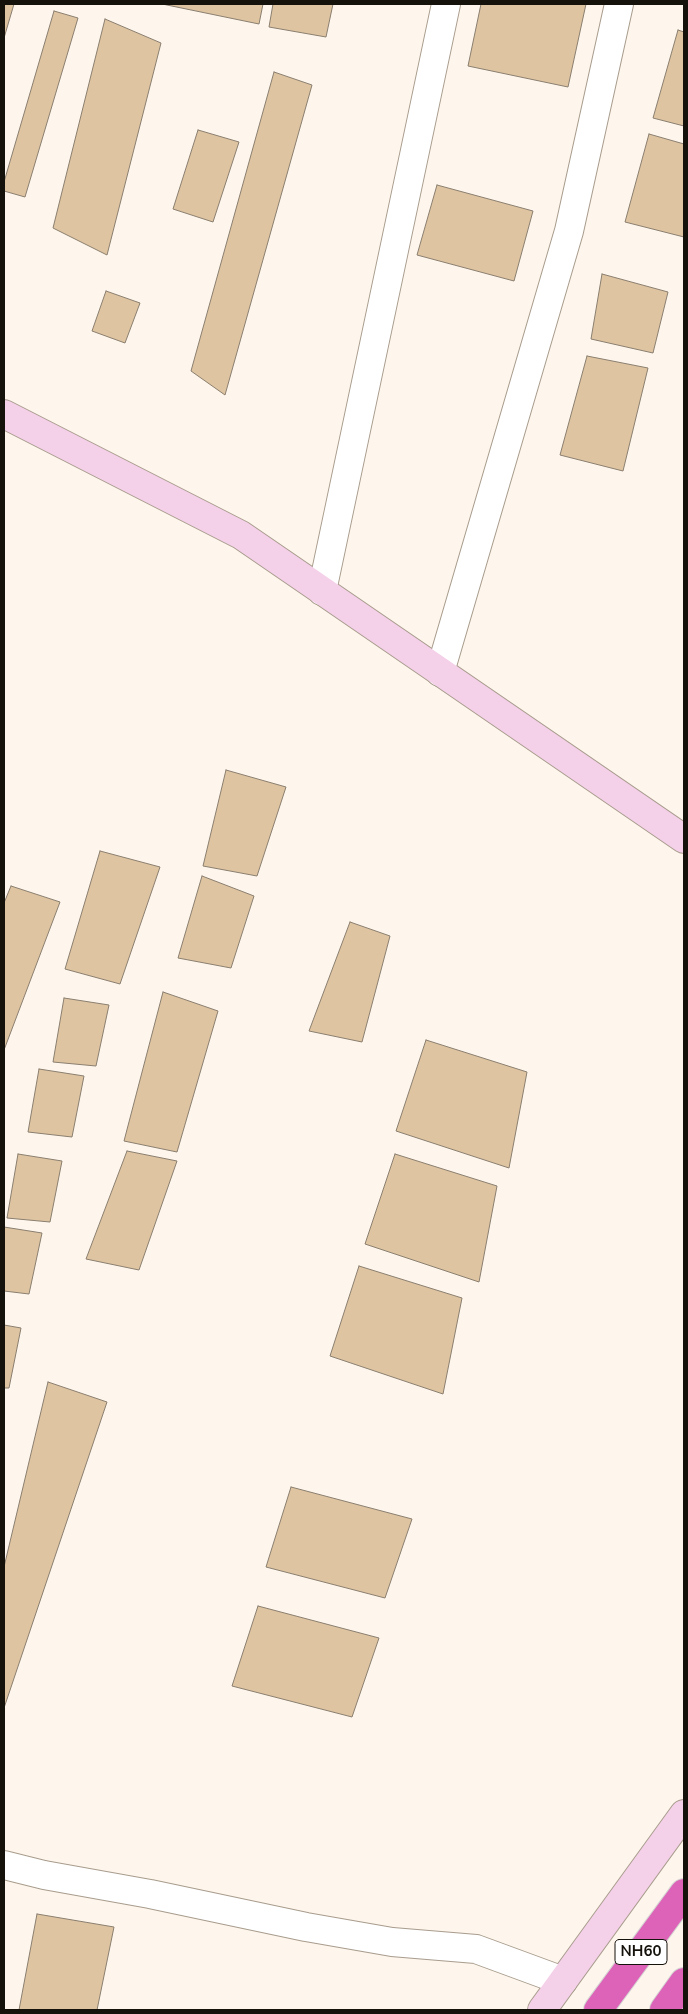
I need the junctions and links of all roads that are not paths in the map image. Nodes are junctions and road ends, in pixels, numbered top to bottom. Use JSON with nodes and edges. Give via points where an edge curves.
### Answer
{"nodes":[{"id":1,"x":446,"y":4,"type":"edge"},
{"id":2,"x":619,"y":4,"type":"edge"},
{"id":3,"x":4,"y":414,"type":"edge"},
{"id":4,"x":322,"y":591,"type":"junction"},
{"id":5,"x":440,"y":672,"type":"junction"},
{"id":6,"x":684,"y":839,"type":"edge"},
{"id":7,"x":684,"y":1814,"type":"edge"},
{"id":8,"x":4,"y":1865,"type":"edge"},
{"id":9,"x":684,"y":1893,"type":"edge"},
{"id":10,"x":563,"y":1981,"type":"junction"},
{"id":11,"x":684,"y":1982,"type":"edge"},
{"id":12,"x":542,"y":2010,"type":"edge"},
{"id":13,"x":598,"y":2010,"type":"edge"},
{"id":14,"x":664,"y":2010,"type":"edge"}],
"edges":[{"from":1,"to":4,"type":"street"},
{"from":2,"to":5,"type":"street","via":[[569,232]]},
{"from":3,"to":4,"type":"main road","via":[[241,535]]},
{"from":4,"to":5,"type":"main road"},
{"from":5,"to":6,"type":"main road"},
{"from":7,"to":10,"type":"main road"},
{"from":8,"to":10,"type":"street","via":[[306,1927],[392,1942],[476,1949]]},
{"from":9,"to":13,"type":"highway","number":"NH60"},
{"from":10,"to":12,"type":"main road"},
{"from":11,"to":14,"type":"highway"}]}
